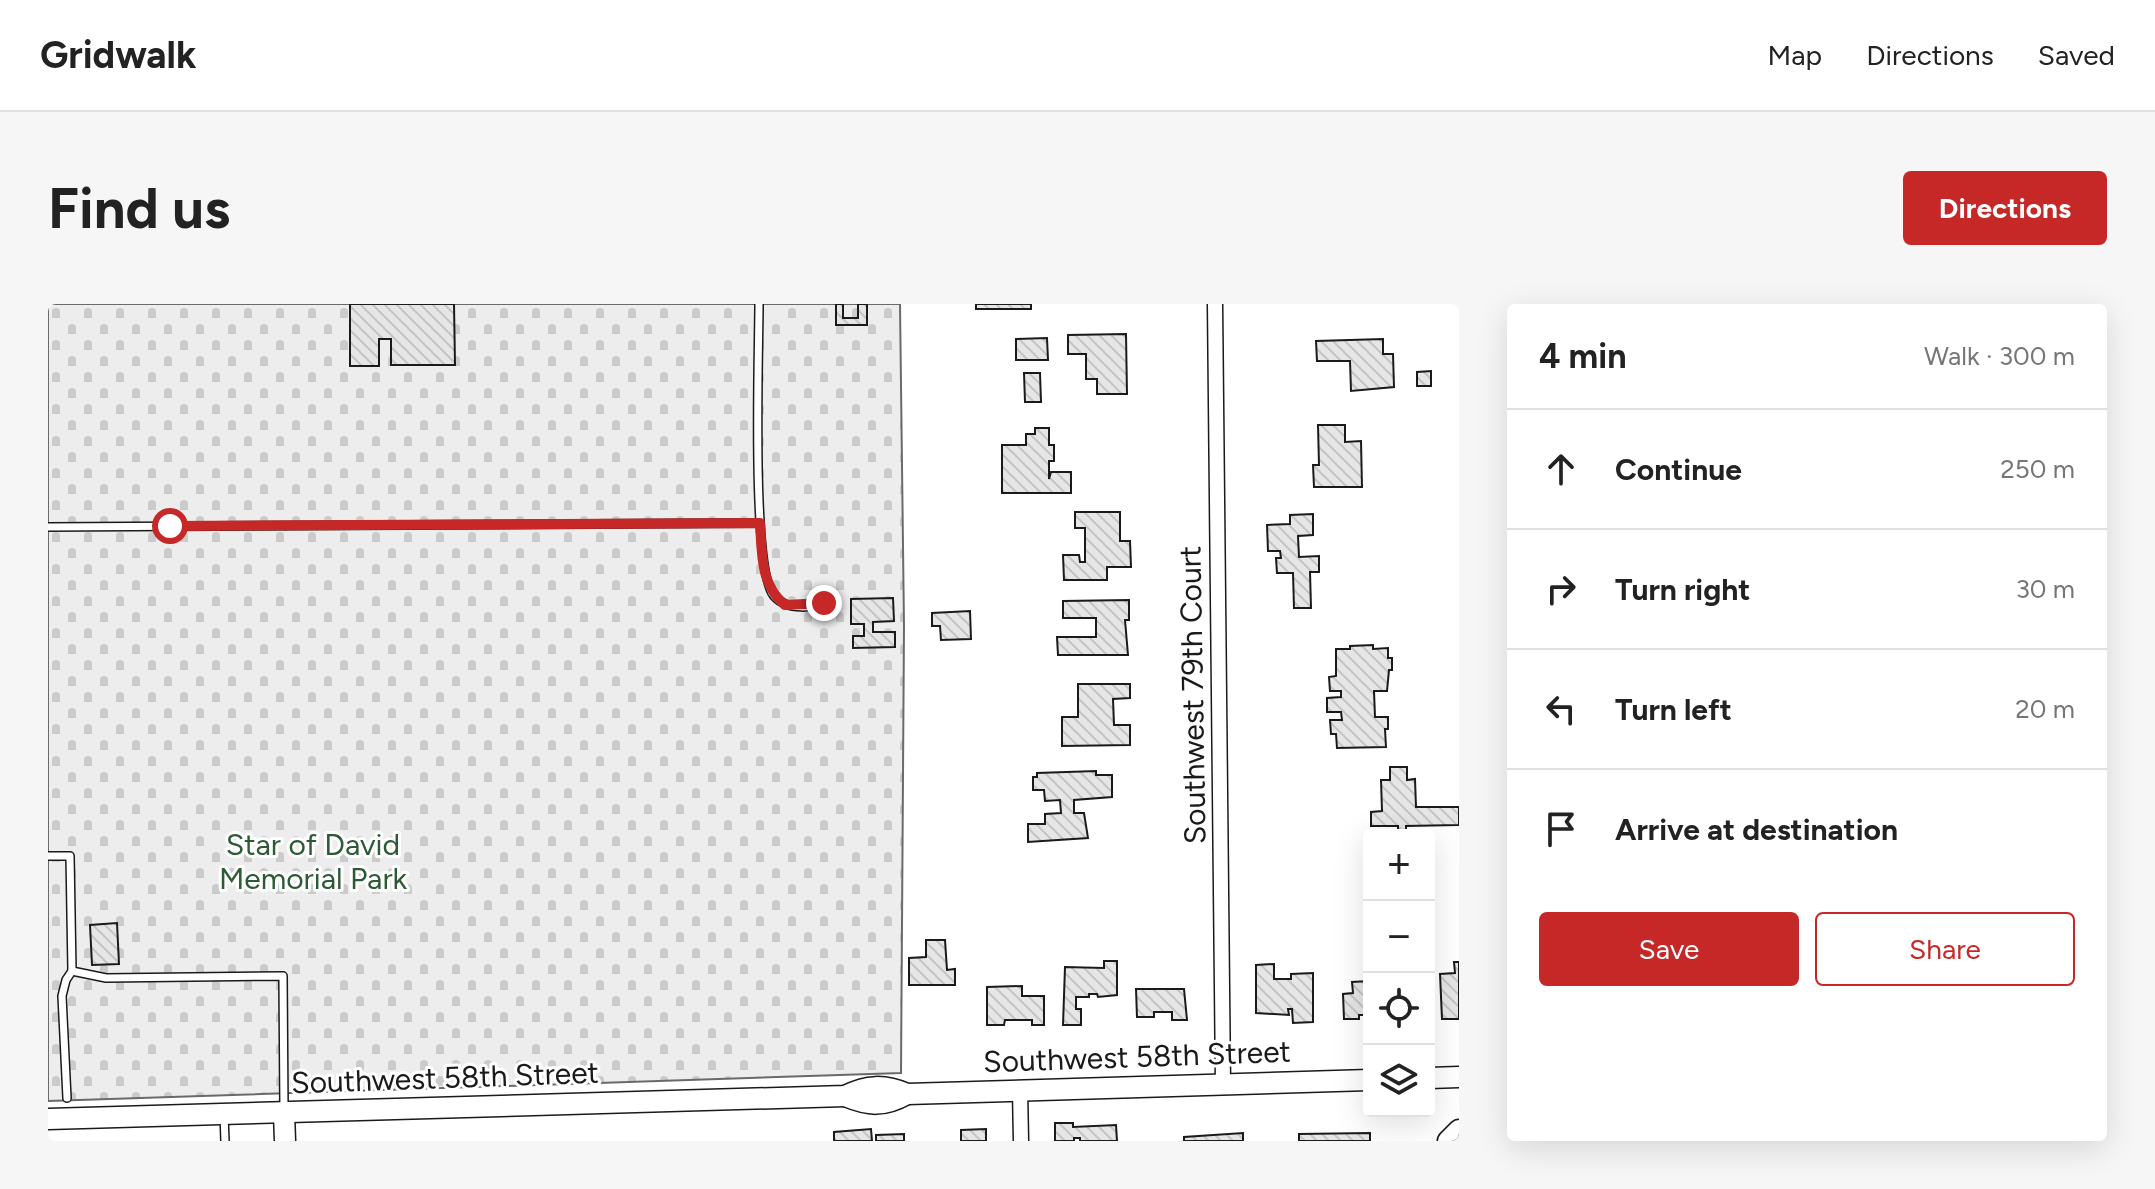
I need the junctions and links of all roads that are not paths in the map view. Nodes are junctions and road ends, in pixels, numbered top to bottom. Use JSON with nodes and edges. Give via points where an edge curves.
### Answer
{"nodes":[{"id":1,"x":759,"y":304,"type":"edge"},
{"id":2,"x":1215,"y":304,"type":"edge"},
{"id":3,"x":760,"y":523,"type":"junction"},
{"id":4,"x":48,"y":527,"type":"edge"},
{"id":5,"x":831,"y":599,"type":"dead end"},
{"id":6,"x":48,"y":856,"type":"edge"},
{"id":7,"x":72,"y":971,"type":"junction"},
{"id":8,"x":1459,"y":1077,"type":"edge"},
{"id":9,"x":1435,"y":1078,"type":"edge"},
{"id":10,"x":1363,"y":1080,"type":"edge"},
{"id":11,"x":1223,"y":1085,"type":"junction"},
{"id":12,"x":1020,"y":1090,"type":"junction"},
{"id":13,"x":67,"y":1098,"type":"dead end"},
{"id":14,"x":284,"y":1113,"type":"junction"},
{"id":15,"x":224,"y":1114,"type":"junction"},
{"id":16,"x":48,"y":1119,"type":"edge"},
{"id":17,"x":1459,"y":1130,"type":"edge"},
{"id":18,"x":225,"y":1141,"type":"edge"},
{"id":19,"x":285,"y":1141,"type":"edge"},
{"id":20,"x":1021,"y":1141,"type":"edge"},
{"id":21,"x":1448,"y":1141,"type":"edge"}],
"edges":[{"from":1,"to":3,"type":"lane"},
{"from":2,"to":11,"type":"street","name":"Southwest 79th Court"},
{"from":3,"to":4,"type":"lane"},
{"from":3,"to":5,"type":"lane","via":[[772,595],[797,606]]},
{"from":6,"to":7,"type":"lane","via":[[70,856]]},
{"from":7,"to":13,"type":"lane","via":[[62,996]]},
{"from":7,"to":14,"type":"lane","via":[[106,978],[283,976]]},
{"from":8,"to":9,"type":"street"},
{"from":10,"to":11,"type":"street","name":"Southwest 58th Street"},
{"from":11,"to":12,"type":"street","name":"Southwest 58th Street"},
{"from":12,"to":14,"type":"street","name":"Southwest 58th Street","via":[[907,1094],[873,1106],[845,1096]]},
{"from":12,"to":20,"type":"street"},
{"from":14,"to":15,"type":"street","name":"Southwest 58th Street"},
{"from":14,"to":19,"type":"street"},
{"from":15,"to":16,"type":"street","name":"Southwest 58th Street"},
{"from":15,"to":18,"type":"lane"},
{"from":17,"to":21,"type":"street"}]}
